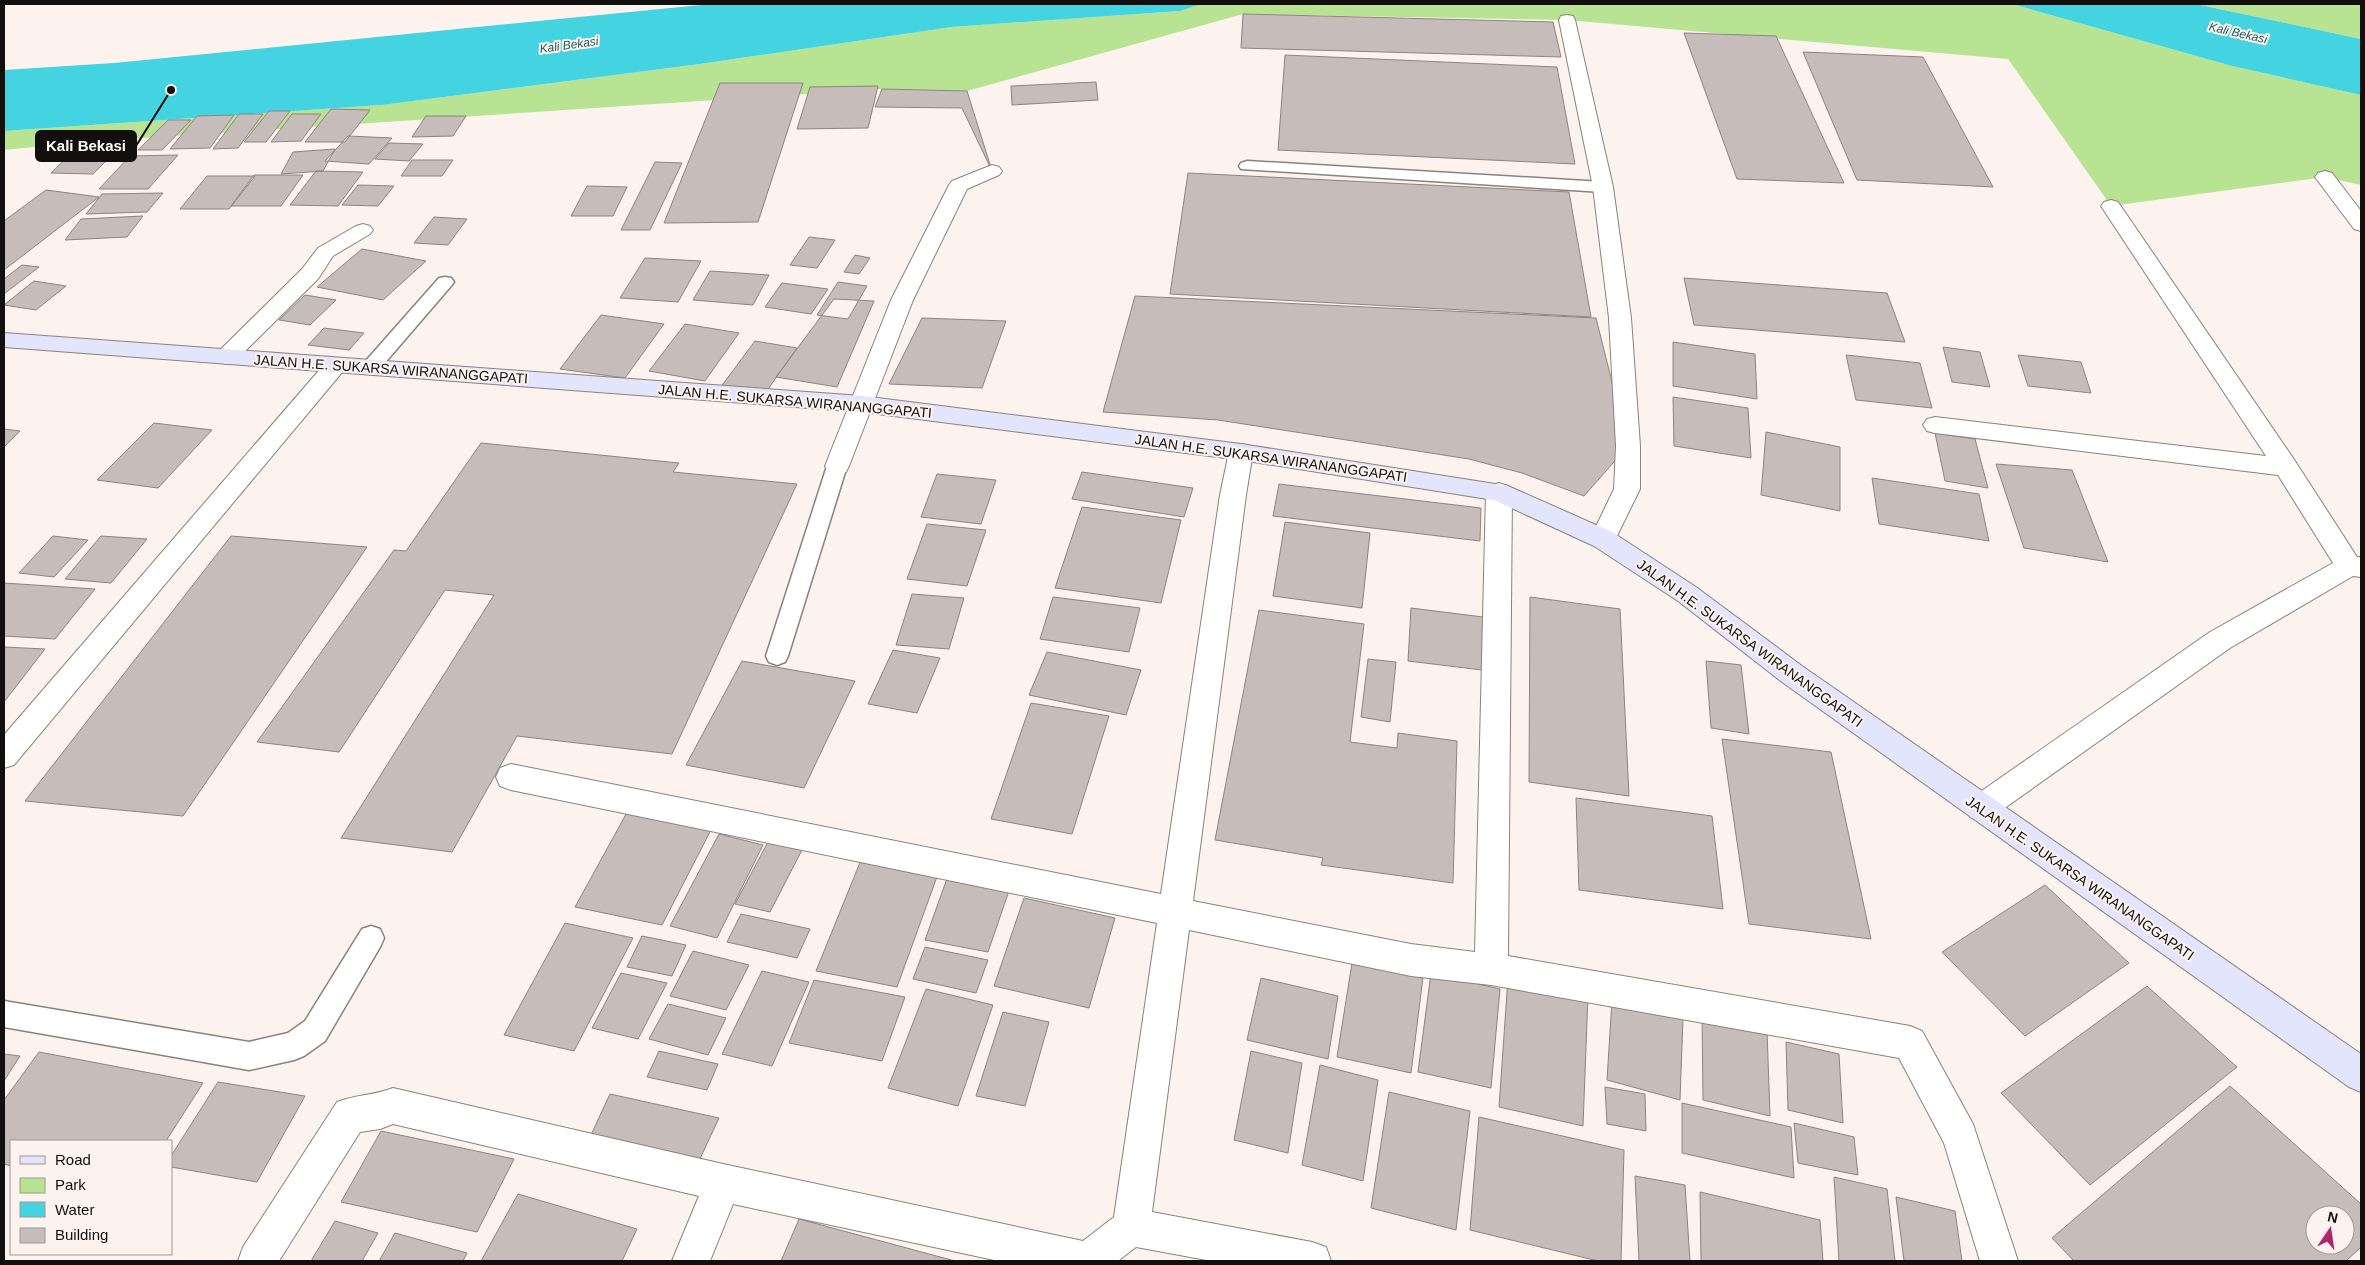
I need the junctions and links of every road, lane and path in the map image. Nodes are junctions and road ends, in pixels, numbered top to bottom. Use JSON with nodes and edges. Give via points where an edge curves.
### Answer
{"nodes":[{"id":1,"x":1567,"y":20,"type":"dead end"},
{"id":2,"x":1247,"y":166,"type":"dead end"},
{"id":3,"x":992,"y":171,"type":"dead end"},
{"id":4,"x":2326,"y":176,"type":"dead end"},
{"id":5,"x":1603,"y":187,"type":"junction"},
{"id":6,"x":2111,"y":206,"type":"dead end"},
{"id":7,"x":2361,"y":226,"type":"edge"},
{"id":8,"x":363,"y":230,"type":"dead end"},
{"id":9,"x":445,"y":282,"type":"dead end"},
{"id":10,"x":4,"y":340,"type":"edge"},
{"id":11,"x":226,"y":357,"type":"junction"},
{"id":12,"x":336,"y":365,"type":"junction"},
{"id":13,"x":370,"y":368,"type":"junction"},
{"id":14,"x":862,"y":404,"type":"junction"},
{"id":15,"x":1935,"y":425,"type":"dead end"},
{"id":16,"x":1242,"y":452,"type":"junction"},
{"id":17,"x":837,"y":466,"type":"joint"},
{"id":18,"x":2286,"y":467,"type":"junction"},
{"id":19,"x":1499,"y":492,"type":"junction"},
{"id":20,"x":1603,"y":539,"type":"junction"},
{"id":21,"x":2355,"y":566,"type":"edge"},
{"id":22,"x":777,"y":656,"type":"dead end"},
{"id":23,"x":15,"y":728,"type":"edge"},
{"id":24,"x":4,"y":756,"type":"edge"},
{"id":25,"x":510,"y":777,"type":"dead end"},
{"id":26,"x":1981,"y":808,"type":"junction"},
{"id":27,"x":1175,"y":912,"type":"junction"},
{"id":28,"x":371,"y":938,"type":"dead end"},
{"id":29,"x":1490,"y":969,"type":"junction"},
{"id":30,"x":4,"y":1014,"type":"edge"},
{"id":31,"x":2361,"y":1075,"type":"edge"},
{"id":32,"x":723,"y":1183,"type":"junction"},
{"id":33,"x":1131,"y":1227,"type":"junction"},
{"id":34,"x":257,"y":1261,"type":"edge"},
{"id":35,"x":690,"y":1261,"type":"edge"},
{"id":36,"x":1087,"y":1261,"type":"edge"},
{"id":37,"x":1312,"y":1261,"type":"edge"},
{"id":38,"x":1999,"y":1261,"type":"edge"}],
"edges":[{"from":1,"to":5,"type":"street"},
{"from":2,"to":5,"type":"lane"},
{"from":3,"to":14,"type":"street","via":[[959,185],[902,300]]},
{"from":4,"to":7,"type":"street"},
{"from":5,"to":20,"type":"street","via":[[1620,318],[1628,446],[1627,489]]},
{"from":6,"to":18,"type":"street"},
{"from":8,"to":11,"type":"street","via":[[325,252],[310,274]]},
{"from":9,"to":13,"type":"lane"},
{"from":10,"to":11,"type":"street","name":"JALAN H.E. SUKARSA WIRANANGGAPATI"},
{"from":11,"to":12,"type":"street","name":"JALAN H.E. SUKARSA WIRANANGGAPATI"},
{"from":12,"to":13,"type":"street","name":"JALAN H.E. SUKARSA WIRANANGGAPATI"},
{"from":12,"to":23,"type":"street","via":[[303,407]]},
{"from":13,"to":14,"type":"street","name":"JALAN H.E. SUKARSA WIRANANGGAPATI"},
{"from":14,"to":16,"type":"street","name":"JALAN H.E. SUKARSA WIRANANGGAPATI"},
{"from":14,"to":17,"type":"street"},
{"from":15,"to":18,"type":"street"},
{"from":16,"to":19,"type":"street","name":"JALAN H.E. SUKARSA WIRANANGGAPATI"},
{"from":16,"to":27,"type":"street","via":[[1233,494]]},
{"from":17,"to":22,"type":"lane"},
{"from":18,"to":21,"type":"street"},
{"from":19,"to":20,"type":"street","name":"JALAN H.E. SUKARSA WIRANANGGAPATI"},
{"from":19,"to":29,"type":"street"},
{"from":20,"to":26,"type":"street","name":"JALAN H.E. SUKARSA WIRANANGGAPATI","via":[[1687,594],[1792,674]]},
{"from":21,"to":26,"type":"street","via":[[2220,640]]},
{"from":23,"to":24,"type":"street"},
{"from":25,"to":27,"type":"street"},
{"from":26,"to":31,"type":"street","name":"JALAN H.E. SUKARSA WIRANANGGAPATI"},
{"from":27,"to":29,"type":"street","via":[[1411,960]]},
{"from":27,"to":33,"type":"street"},
{"from":28,"to":30,"type":"lane","via":[[315,1031],[294,1046],[274,1052],[249,1056]]},
{"from":29,"to":38,"type":"street","via":[[1910,1043],[1960,1137]]},
{"from":32,"to":34,"type":"street","via":[[393,1106],[380,1111],[350,1114]]},
{"from":32,"to":35,"type":"street"},
{"from":32,"to":36,"type":"street"},
{"from":33,"to":36,"type":"street"},
{"from":33,"to":37,"type":"street"}]}
